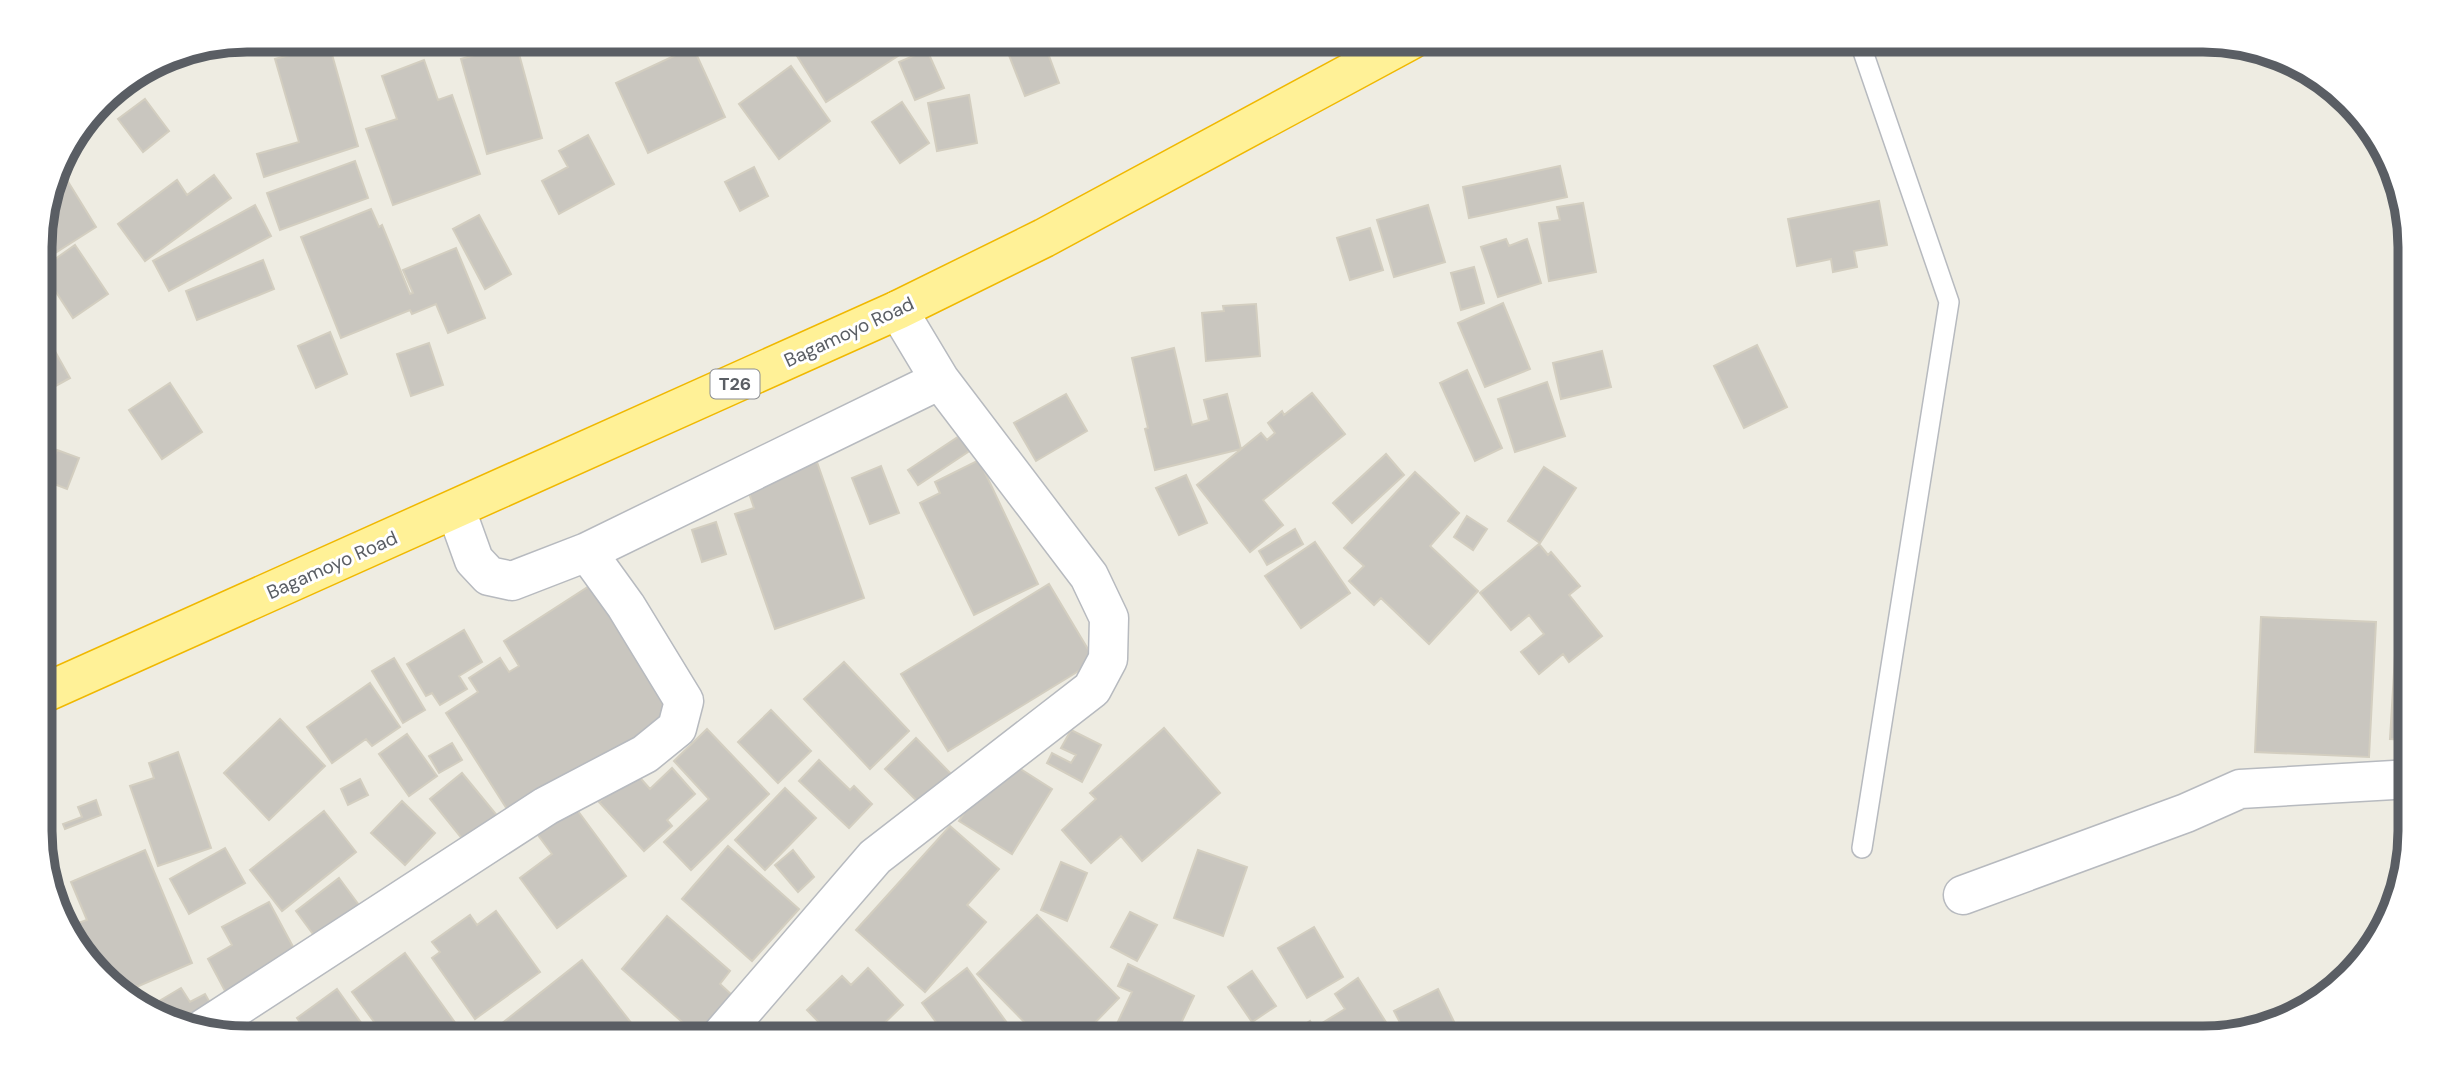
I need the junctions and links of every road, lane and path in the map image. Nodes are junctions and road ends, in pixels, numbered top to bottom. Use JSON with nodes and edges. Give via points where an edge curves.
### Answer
{"nodes":[{"id":1,"x":1388,"y":52,"type":"edge"},
{"id":2,"x":1863,"y":52,"type":"edge"},
{"id":3,"x":898,"y":310,"type":"junction"},
{"id":4,"x":940,"y":380,"type":"junction"},
{"id":5,"x":456,"y":510,"type":"junction"},
{"id":6,"x":587,"y":552,"type":"junction"},
{"id":7,"x":52,"y":689,"type":"edge"},
{"id":8,"x":2398,"y":780,"type":"edge"},
{"id":9,"x":1862,"y":848,"type":"dead end"},
{"id":10,"x":1964,"y":895,"type":"dead end"},
{"id":11,"x":213,"y":1023,"type":"edge"},
{"id":12,"x":730,"y":1026,"type":"edge"}],
"edges":[{"from":1,"to":3,"type":"highway","name":"Bagamoyo Road","number":"T26","via":[[1044,239]]},
{"from":2,"to":9,"type":"lane","via":[[1949,302]]},
{"from":3,"to":4,"type":"street"},
{"from":3,"to":5,"type":"highway","name":"Bagamoyo Road","number":"T26"},
{"from":4,"to":6,"type":"street"},
{"from":4,"to":12,"type":"street","via":[[1089,576],[1109,618],[1108,659],[1092,689],[875,858]]},
{"from":5,"to":6,"type":"street","via":[[474,560],[489,576],[513,581]]},
{"from":5,"to":7,"type":"highway","name":"Bagamoyo Road","number":"T26"},
{"from":6,"to":11,"type":"street","via":[[684,701],[677,728],[645,754],[546,806]]},
{"from":8,"to":10,"type":"street","via":[[2240,789]]}]}
